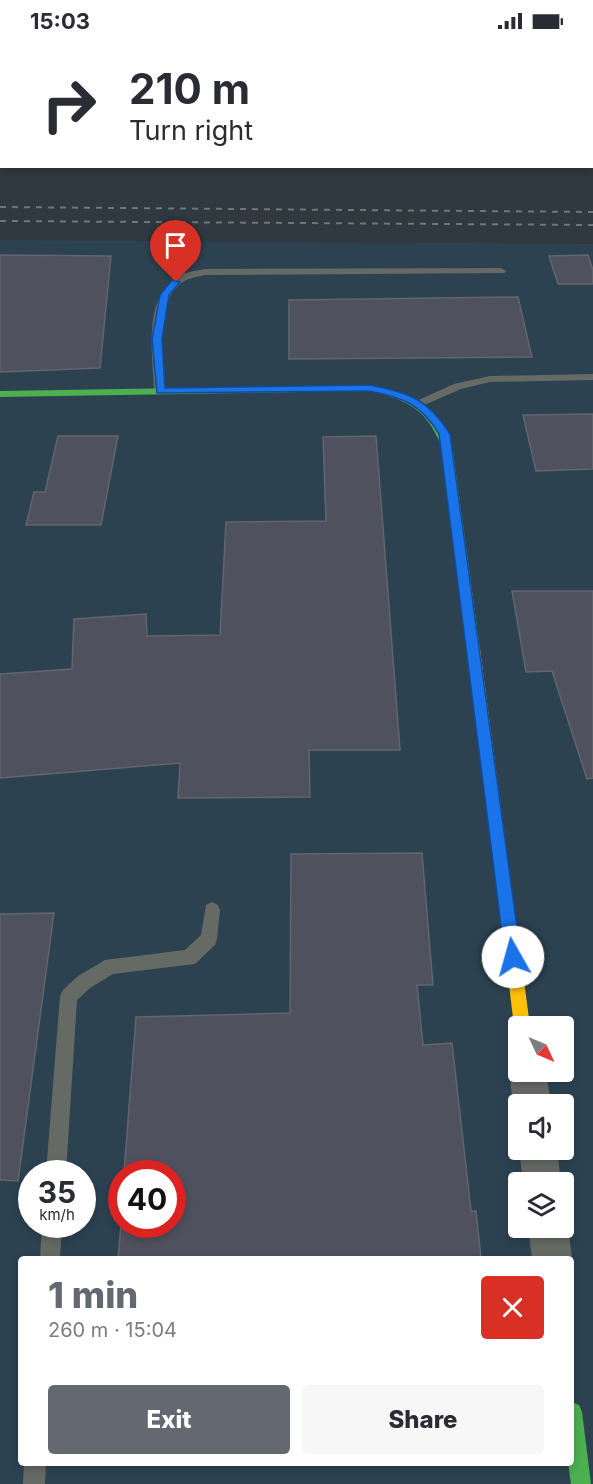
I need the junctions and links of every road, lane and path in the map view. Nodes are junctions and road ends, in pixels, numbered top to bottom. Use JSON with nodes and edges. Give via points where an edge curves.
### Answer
{"nodes":[{"id":1,"x":501,"y":271,"type":"dead end"},
{"id":2,"x":593,"y":377,"type":"edge"},
{"id":3,"x":160,"y":391,"type":"junction"},
{"id":4,"x":0,"y":394,"type":"edge"},
{"id":5,"x":418,"y":402,"type":"junction"},
{"id":6,"x":212,"y":910,"type":"dead end"},
{"id":7,"x":521,"y":1016,"type":"edge"},
{"id":8,"x":57,"y":1160,"type":"edge"},
{"id":9,"x":51,"y":1238,"type":"edge"},
{"id":10,"x":549,"y":1238,"type":"edge"},
{"id":11,"x":50,"y":1256,"type":"edge"},
{"id":12,"x":552,"y":1256,"type":"edge"},
{"id":13,"x":574,"y":1428,"type":"edge"},
{"id":14,"x":35,"y":1466,"type":"edge"},
{"id":15,"x":34,"y":1484,"type":"edge"},
{"id":16,"x":581,"y":1484,"type":"edge"}],
"edges":[{"from":1,"to":3,"type":"lane","via":[[190,275],[164,295],[157,339]]},
{"from":2,"to":5,"type":"lane","via":[[490,379],[458,386]]},
{"from":3,"to":4,"type":"street"},
{"from":3,"to":5,"type":"street","via":[[369,388]]},
{"from":5,"to":7,"type":"street","via":[[445,434],[448,451]]},
{"from":6,"to":8,"type":"lane","via":[[209,939],[189,958],[111,966],[69,996]]},
{"from":9,"to":11,"type":"lane"},
{"from":10,"to":12,"type":"street"},
{"from":13,"to":16,"type":"street"},
{"from":14,"to":15,"type":"lane"}]}
